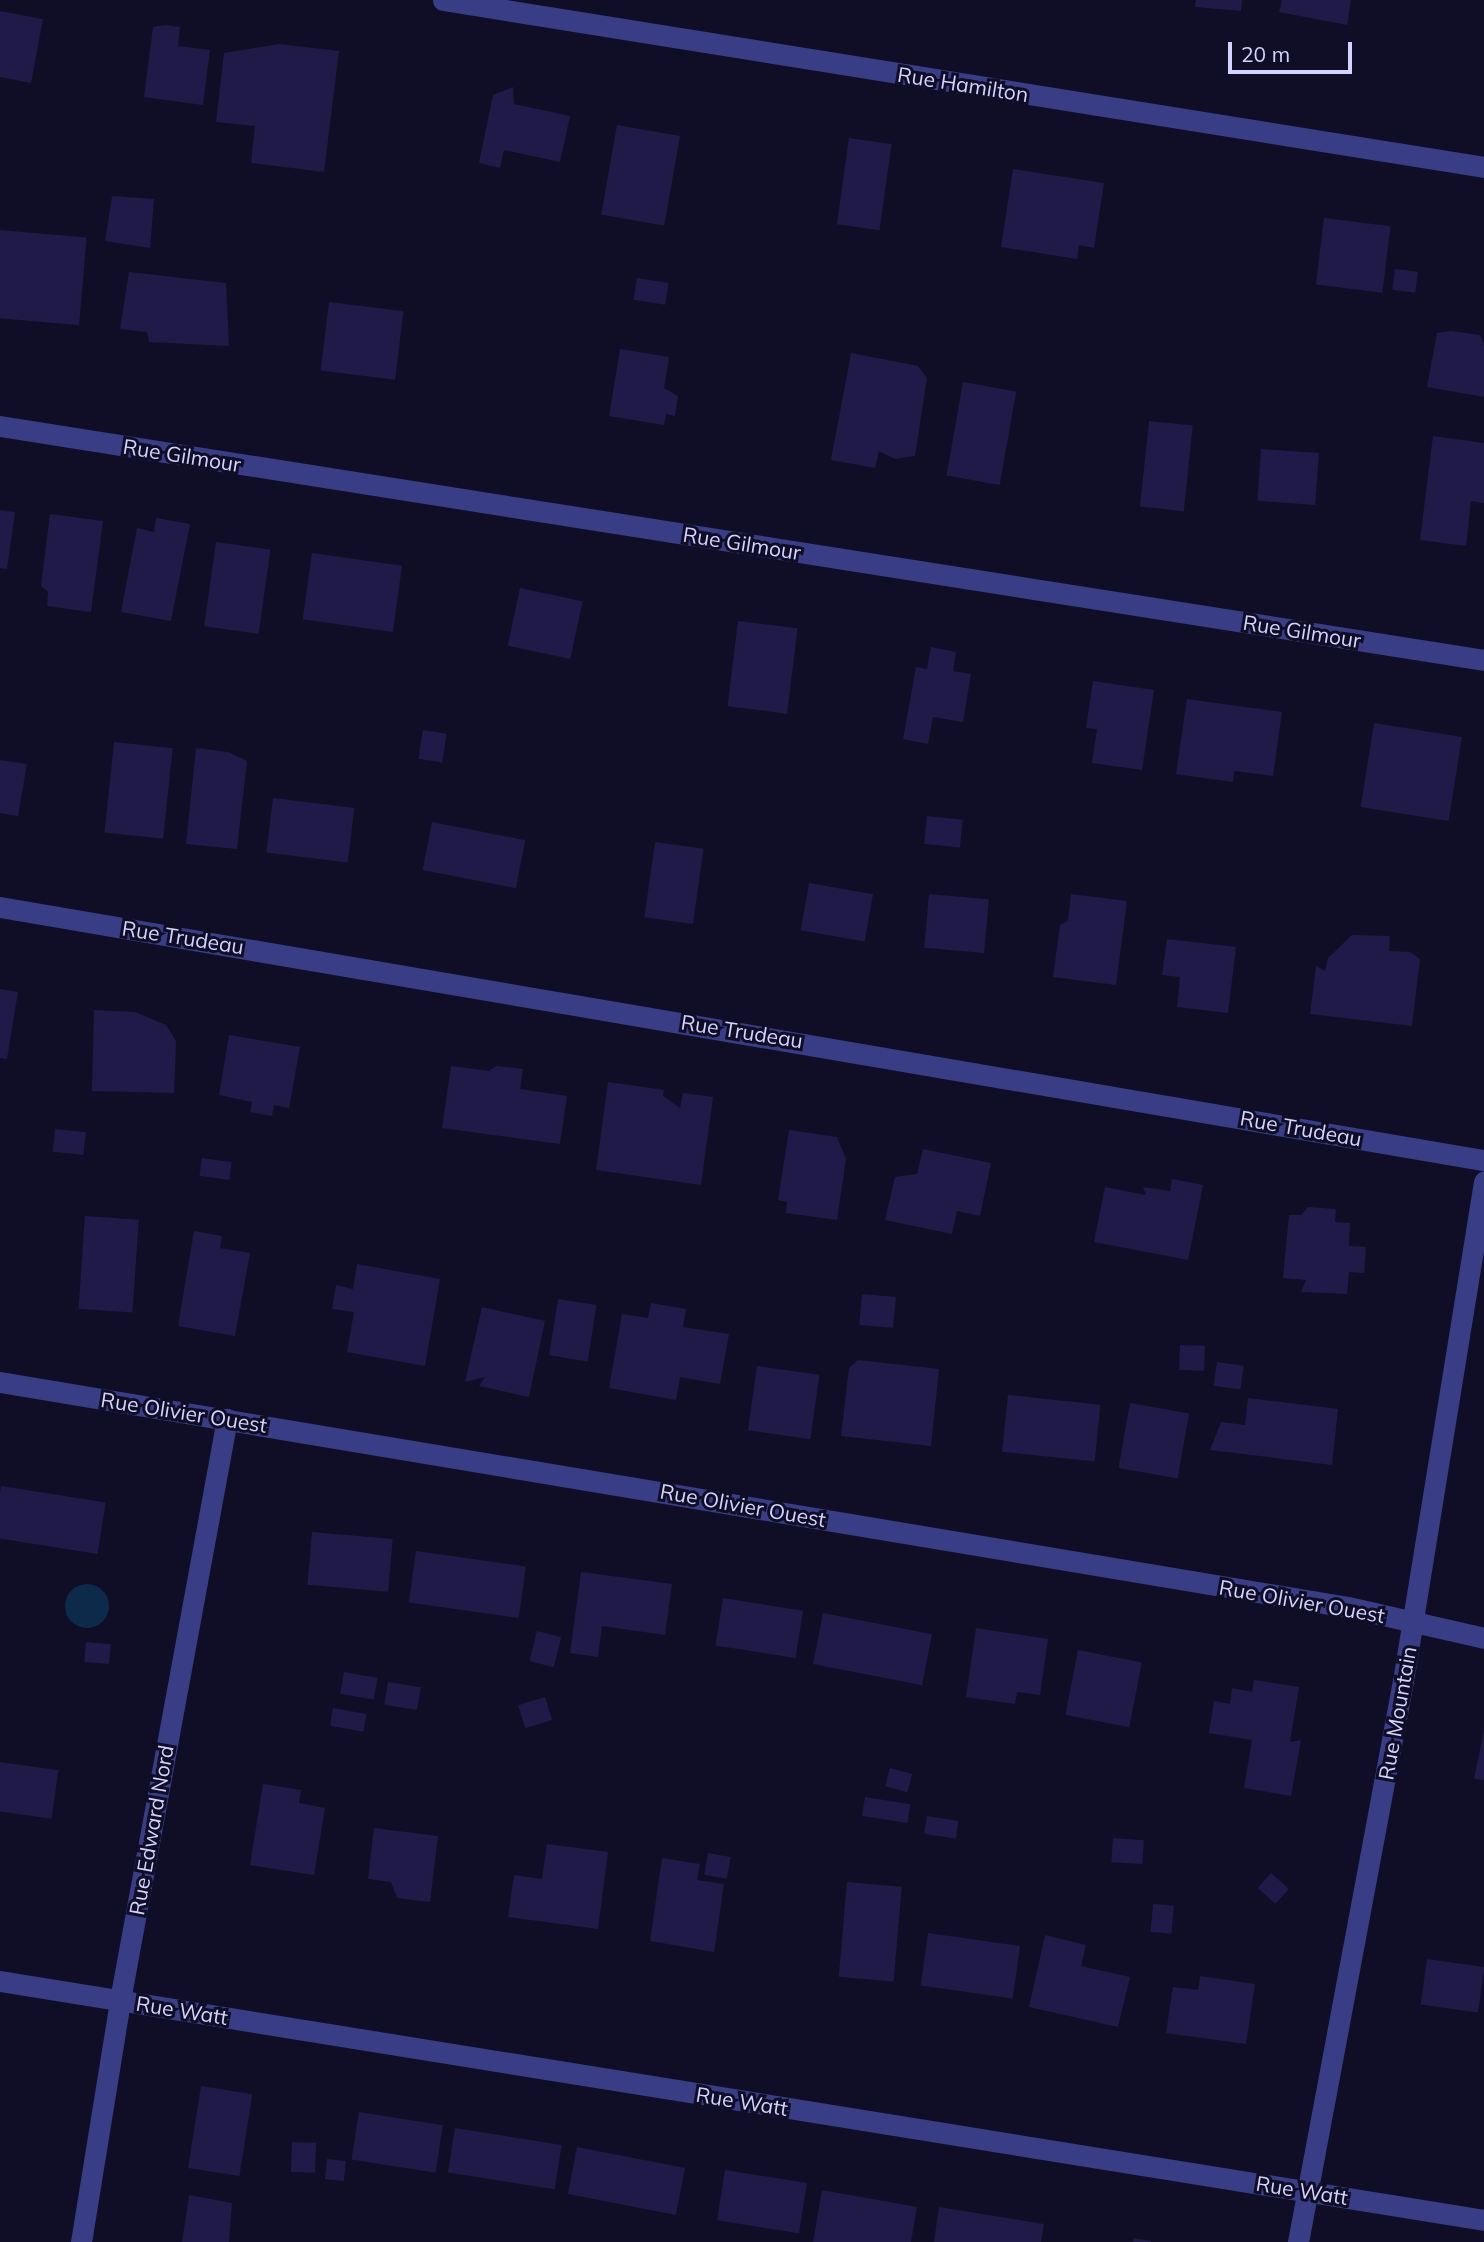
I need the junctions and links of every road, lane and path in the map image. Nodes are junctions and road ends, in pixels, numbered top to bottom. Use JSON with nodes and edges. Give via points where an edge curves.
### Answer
{"nodes":[{"id":1,"x":443,"y":0,"type":"edge"},
{"id":2,"x":1484,"y":167,"type":"edge"},
{"id":3,"x":0,"y":426,"type":"edge"},
{"id":4,"x":1484,"y":660,"type":"edge"},
{"id":5,"x":0,"y":907,"type":"edge"},
{"id":6,"x":1484,"y":1160,"type":"edge"},
{"id":7,"x":1484,"y":1182,"type":"edge"},
{"id":8,"x":0,"y":1382,"type":"edge"},
{"id":9,"x":227,"y":1419,"type":"junction"},
{"id":10,"x":1412,"y":1622,"type":"junction"},
{"id":11,"x":1484,"y":1638,"type":"edge"},
{"id":12,"x":0,"y":1981,"type":"edge"},
{"id":13,"x":120,"y":2000,"type":"junction"},
{"id":14,"x":1308,"y":2191,"type":"junction"},
{"id":15,"x":1484,"y":2220,"type":"edge"},
{"id":16,"x":81,"y":2242,"type":"edge"},
{"id":17,"x":1298,"y":2242,"type":"edge"}],
"edges":[{"from":1,"to":2,"type":"street","name":"Rue Hamilton"},
{"from":3,"to":4,"type":"street","name":"Rue Gilmour"},
{"from":5,"to":6,"type":"street","name":"Rue Trudeau"},
{"from":7,"to":10,"type":"street","name":"Rue Mountain"},
{"from":8,"to":9,"type":"street","name":"Rue Olivier Ouest"},
{"from":9,"to":10,"type":"street","name":"Rue Olivier Ouest","via":[[1348,1607]]},
{"from":9,"to":13,"type":"street","name":"Rue Edward Nord"},
{"from":10,"to":11,"type":"street","name":"Rue Olivier Ouest"},
{"from":10,"to":14,"type":"street","name":"Rue Mountain"},
{"from":12,"to":13,"type":"street","name":"Rue Watt"},
{"from":13,"to":14,"type":"street","name":"Rue Watt"},
{"from":13,"to":16,"type":"street","name":"Rue Edward Nord"},
{"from":14,"to":15,"type":"street","name":"Rue Watt"},
{"from":14,"to":17,"type":"street","name":"Rue Mountain"}]}
